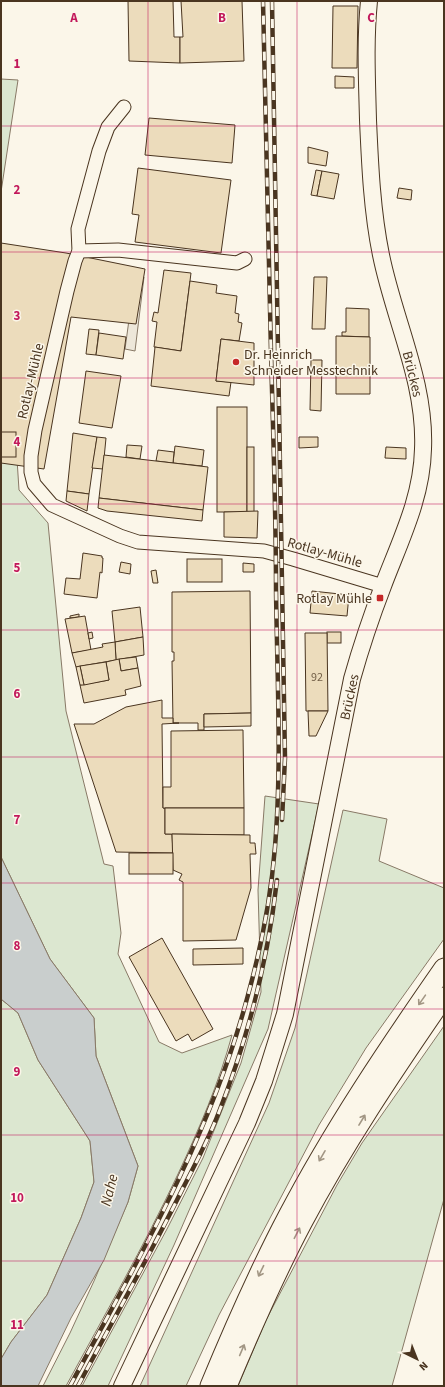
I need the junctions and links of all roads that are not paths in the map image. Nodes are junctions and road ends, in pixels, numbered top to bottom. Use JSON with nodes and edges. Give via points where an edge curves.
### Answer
{"nodes":[{"id":1,"x":369,"y":1,"type":"edge"},
{"id":2,"x":124,"y":107,"type":"dead end"},
{"id":3,"x":79,"y":251,"type":"junction"},
{"id":4,"x":244,"y":259,"type":"dead end"},
{"id":5,"x":383,"y":586,"type":"junction"},
{"id":6,"x":444,"y":968,"type":"edge"},
{"id":7,"x":444,"y":997,"type":"edge"},
{"id":8,"x":122,"y":1386,"type":"edge"},
{"id":9,"x":210,"y":1386,"type":"edge"},
{"id":10,"x":227,"y":1386,"type":"edge"}],
"edges":[{"from":1,"to":5,"type":"main road","name":"Brückes","via":[[366,68],[370,164],[376,222],[381,256],[414,375],[423,424],[422,476],[408,522]]},
{"from":2,"to":3,"type":"street","via":[[108,127],[99,151],[78,229]]},
{"from":3,"to":4,"type":"street","via":[[118,250],[237,263]]},
{"from":3,"to":5,"type":"street","name":"Rotlay-Mühle","via":[[67,291],[31,456],[34,484],[43,495],[52,504],[138,542],[264,551]]},
{"from":5,"to":8,"type":"main road","name":"Brückes","via":[[352,679],[285,1014],[264,1081],[244,1130]]},
{"from":6,"to":9,"type":"highway","one_way":true,"via":[[364,1087],[288,1215],[245,1303]]},
{"from":10,"to":7,"type":"highway","one_way":true,"via":[[260,1307],[302,1223],[383,1086]]}]}
